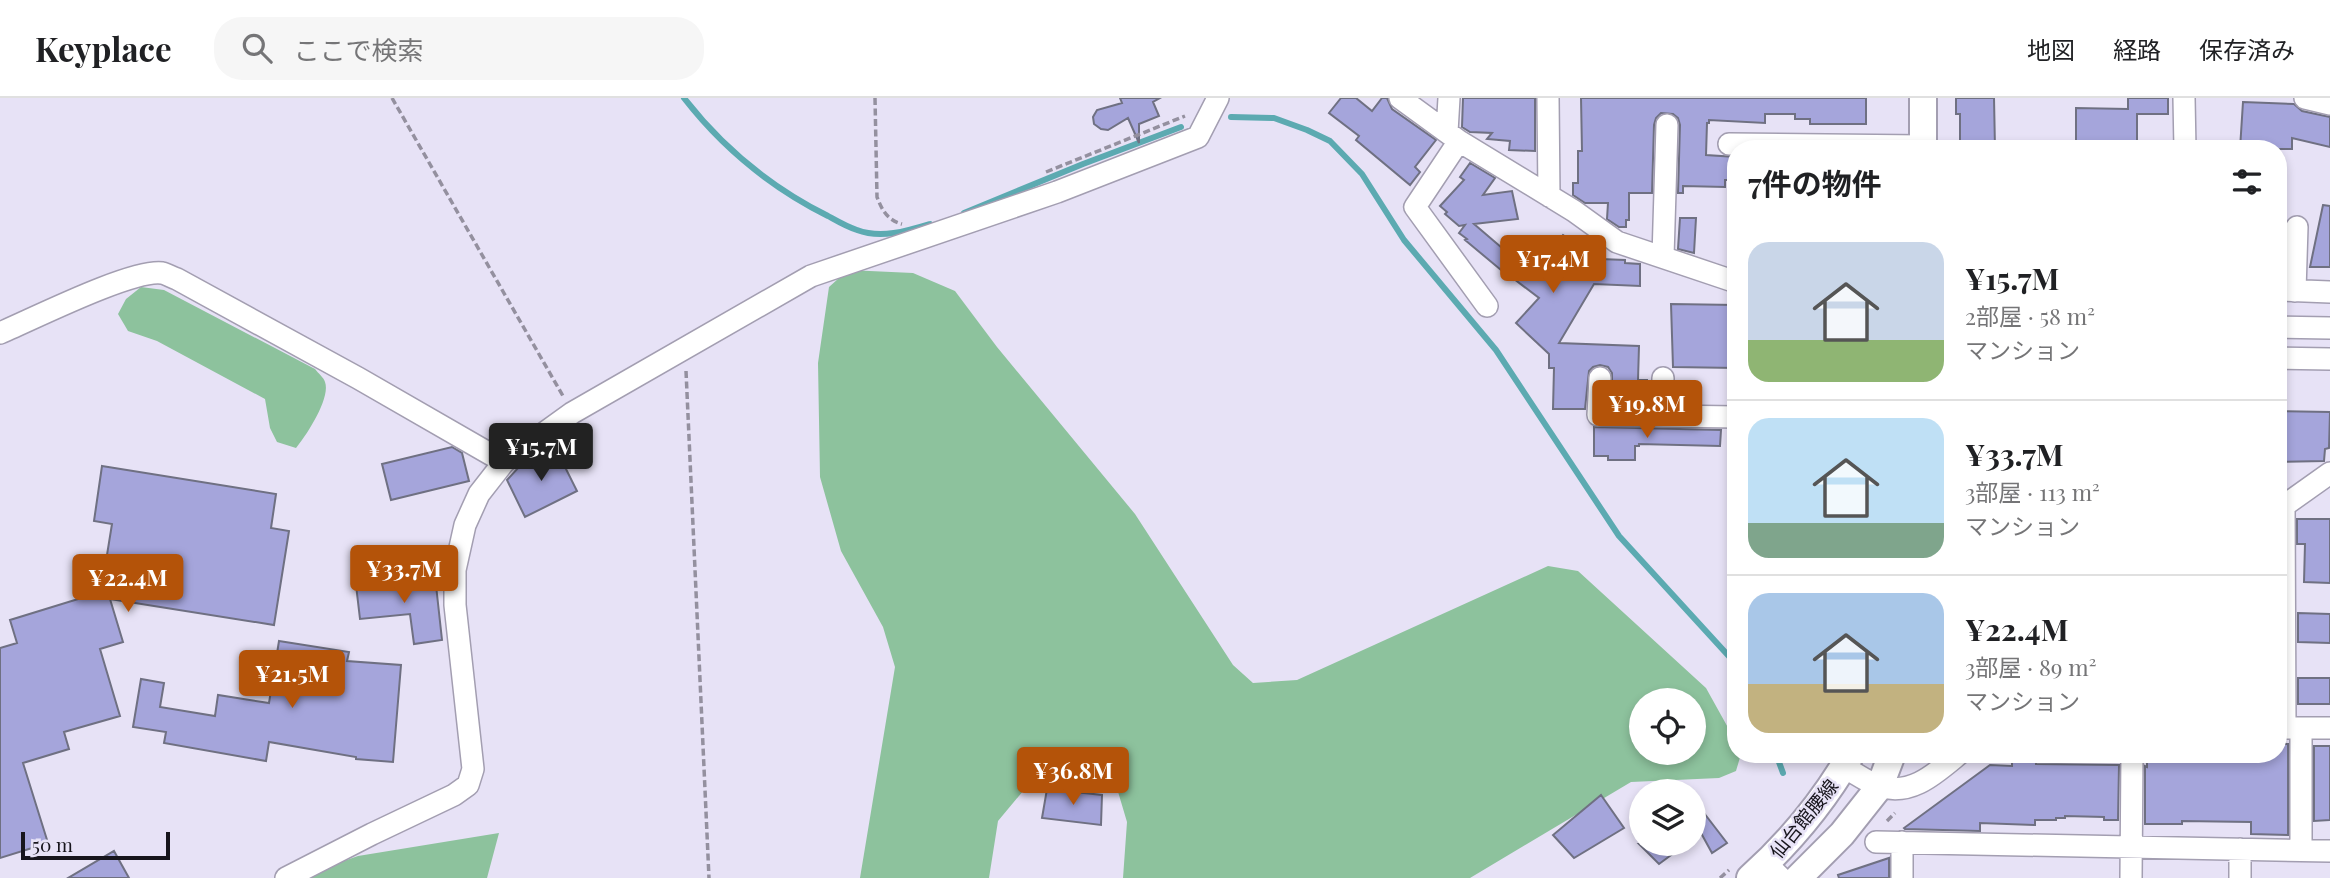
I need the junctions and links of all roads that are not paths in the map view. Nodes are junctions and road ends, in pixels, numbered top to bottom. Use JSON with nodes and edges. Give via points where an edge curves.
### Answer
{"nodes":[{"id":1,"x":1401,"y":98,"type":"edge"},
{"id":2,"x":1448,"y":98,"type":"edge"},
{"id":3,"x":1548,"y":98,"type":"edge"},
{"id":4,"x":1923,"y":98,"type":"edge"},
{"id":5,"x":2184,"y":98,"type":"edge"},
{"id":6,"x":2305,"y":98,"type":"edge"},
{"id":7,"x":1217,"y":100,"type":"edge"},
{"id":8,"x":2330,"y":104,"type":"edge"},
{"id":9,"x":1667,"y":125,"type":"dead end"},
{"id":10,"x":1453,"y":136,"type":"junction"},
{"id":11,"x":1923,"y":140,"type":"edge"},
{"id":12,"x":2185,"y":140,"type":"edge"},
{"id":13,"x":1549,"y":196,"type":"junction"},
{"id":14,"x":2297,"y":226,"type":"dead end"},
{"id":15,"x":1663,"y":257,"type":"junction"},
{"id":16,"x":1727,"y":279,"type":"edge"},
{"id":17,"x":2287,"y":290,"type":"edge"},
{"id":18,"x":2330,"y":292,"type":"edge"},
{"id":19,"x":1486,"y":306,"type":"dead end"},
{"id":20,"x":2287,"y":327,"type":"edge"},
{"id":21,"x":2330,"y":328,"type":"edge"},
{"id":22,"x":0,"y":334,"type":"edge"},
{"id":23,"x":2287,"y":358,"type":"edge"},
{"id":24,"x":2330,"y":359,"type":"edge"},
{"id":25,"x":1600,"y":378,"type":"dead end"},
{"id":26,"x":1663,"y":379,"type":"dead end"},
{"id":27,"x":1662,"y":416,"type":"junction"},
{"id":28,"x":1727,"y":417,"type":"edge"},
{"id":29,"x":505,"y":462,"type":"junction"},
{"id":30,"x":2330,"y":473,"type":"edge"},
{"id":31,"x":2287,"y":503,"type":"edge"},
{"id":32,"x":2287,"y":696,"type":"edge"},
{"id":33,"x":2288,"y":728,"type":"edge"},
{"id":34,"x":2330,"y":728,"type":"edge"},
{"id":35,"x":1846,"y":763,"type":"edge"},
{"id":36,"x":1850,"y":763,"type":"edge"},
{"id":37,"x":1889,"y":763,"type":"edge"},
{"id":38,"x":1948,"y":763,"type":"edge"},
{"id":39,"x":2132,"y":763,"type":"edge"},
{"id":40,"x":1880,"y":786,"type":"junction"},
{"id":41,"x":1876,"y":842,"type":"dead end"},
{"id":42,"x":1902,"y":842,"type":"junction"},
{"id":43,"x":2131,"y":847,"type":"junction"},
{"id":44,"x":2240,"y":849,"type":"junction"},
{"id":45,"x":2301,"y":850,"type":"junction"},
{"id":46,"x":2330,"y":851,"type":"edge"},
{"id":47,"x":1766,"y":873,"type":"edge"},
{"id":48,"x":286,"y":878,"type":"edge"},
{"id":49,"x":1798,"y":878,"type":"edge"},
{"id":50,"x":1902,"y":878,"type":"edge"},
{"id":51,"x":2131,"y":878,"type":"edge"},
{"id":52,"x":2240,"y":878,"type":"edge"}],
"edges":[{"from":1,"to":10,"type":"street"},
{"from":2,"to":10,"type":"street"},
{"from":3,"to":13,"type":"street"},
{"from":4,"to":11,"type":"main road"},
{"from":5,"to":12,"type":"street"},
{"from":6,"to":8,"type":"street"},
{"from":7,"to":29,"type":"street","via":[[1198,137],[1057,192],[811,276],[572,413]]},
{"from":9,"to":15,"type":"street"},
{"from":10,"to":13,"type":"street"},
{"from":10,"to":19,"type":"street","via":[[1415,207]]},
{"from":13,"to":15,"type":"street","via":[[1617,242]]},
{"from":14,"to":17,"type":"street"},
{"from":15,"to":16,"type":"street"},
{"from":17,"to":18,"type":"street"},
{"from":20,"to":21,"type":"street"},
{"from":22,"to":29,"type":"street","via":[[118,283],[163,273]]},
{"from":23,"to":24,"type":"street"},
{"from":25,"to":27,"type":"street","via":[[1598,415]]},
{"from":26,"to":27,"type":"street"},
{"from":27,"to":28,"type":"street"},
{"from":29,"to":48,"type":"street","via":[[479,494],[469,515],[455,570],[473,769],[468,785]]},
{"from":30,"to":31,"type":"street"},
{"from":32,"to":33,"type":"street"},
{"from":33,"to":34,"type":"street"},
{"from":33,"to":45,"type":"street"},
{"from":35,"to":47,"type":"main road","name":"仙台館腰線"},
{"from":36,"to":40,"type":"street"},
{"from":37,"to":40,"type":"main road","name":"仙台館腰線"},
{"from":38,"to":40,"type":"street","via":[[1923,783],[1905,788]]},
{"from":39,"to":43,"type":"street"},
{"from":40,"to":49,"type":"main road","name":"仙台館腰線","via":[[1842,834]]},
{"from":41,"to":42,"type":"street"},
{"from":42,"to":43,"type":"street"},
{"from":42,"to":50,"type":"street"},
{"from":43,"to":44,"type":"street"},
{"from":43,"to":51,"type":"street"},
{"from":44,"to":45,"type":"street"},
{"from":44,"to":52,"type":"street"},
{"from":45,"to":46,"type":"street"}]}
